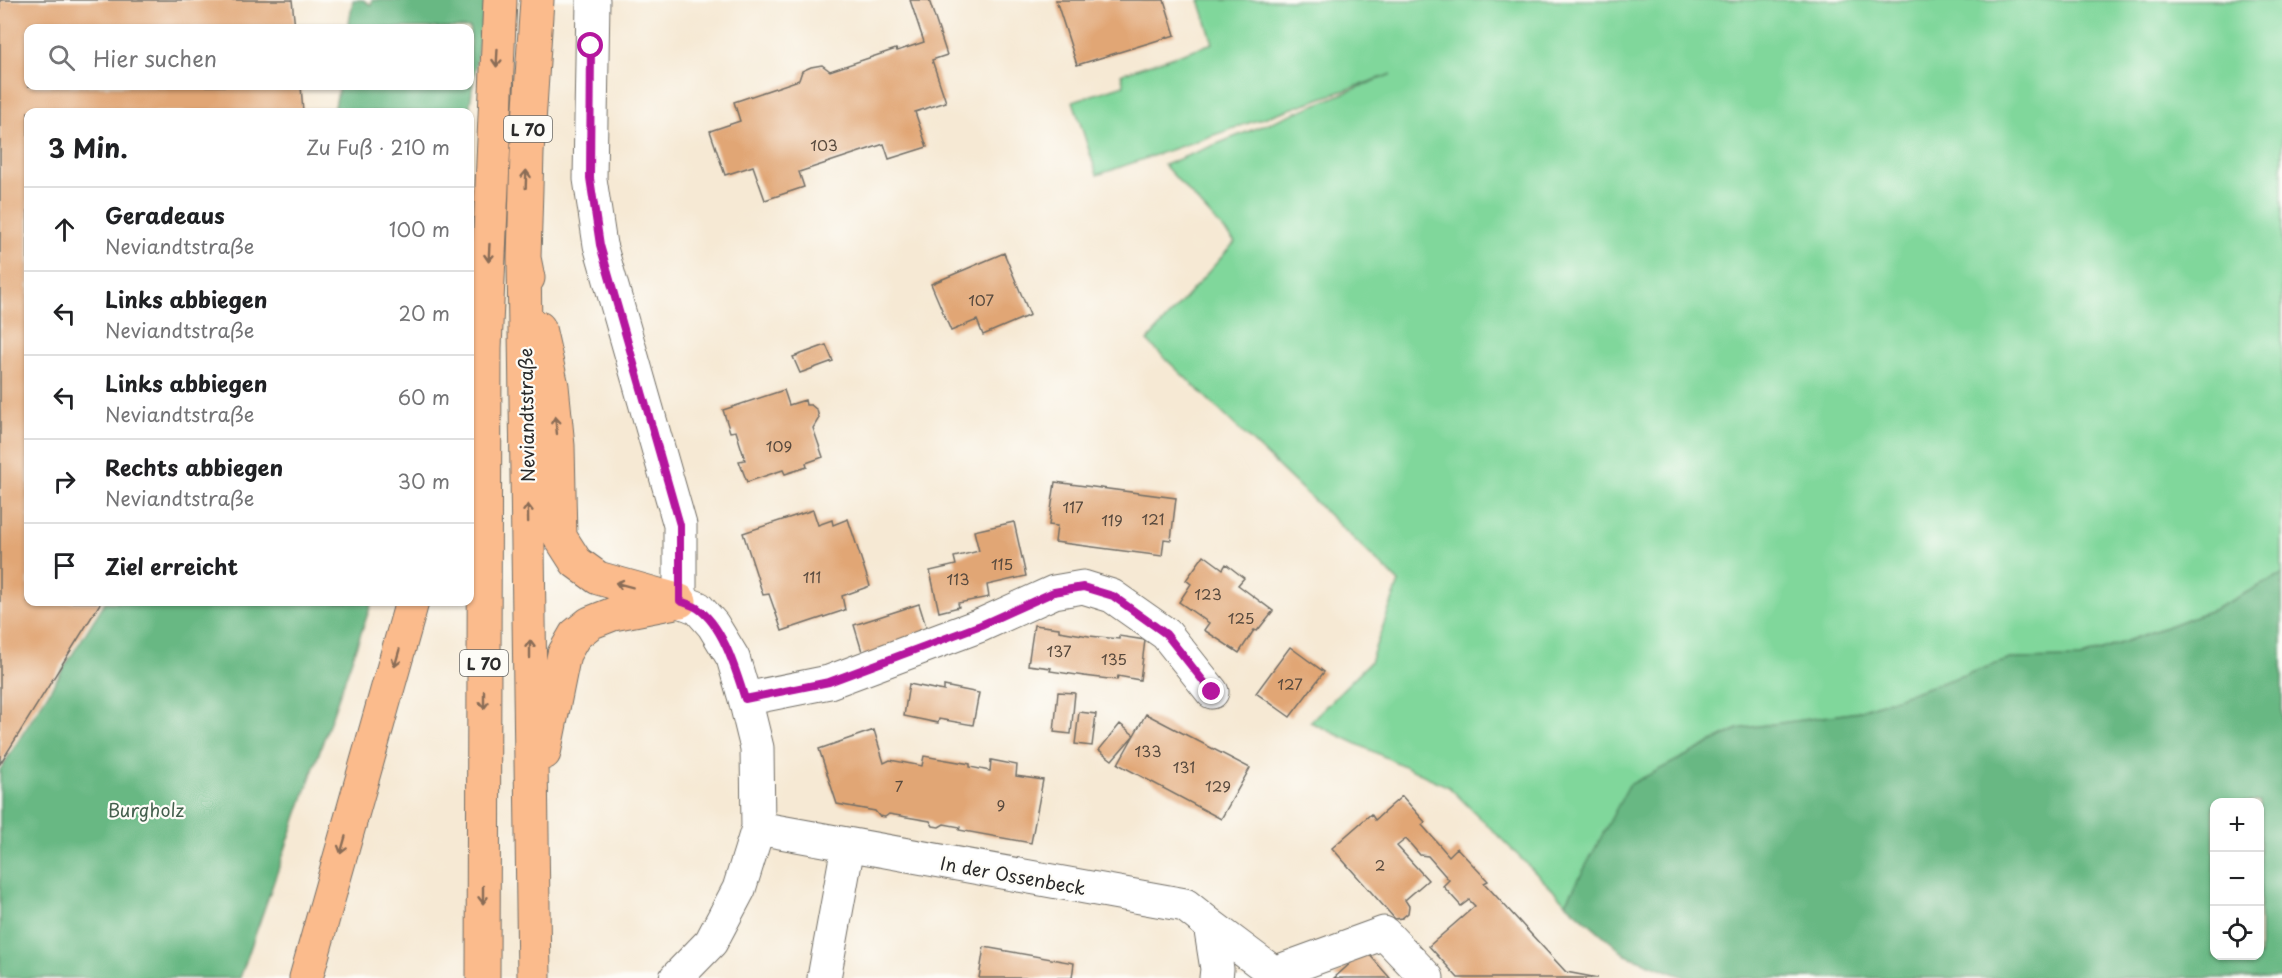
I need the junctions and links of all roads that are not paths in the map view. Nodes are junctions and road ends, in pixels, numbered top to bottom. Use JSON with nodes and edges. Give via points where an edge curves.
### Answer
{"nodes":[{"id":1,"x":500,"y":0,"type":"edge"},
{"id":2,"x":537,"y":0,"type":"edge"},
{"id":3,"x":593,"y":0,"type":"edge"},
{"id":4,"x":524,"y":258,"type":"junction"},
{"id":5,"x":484,"y":348,"type":"junction"},
{"id":6,"x":474,"y":386,"type":"edge"},
{"id":7,"x":680,"y":601,"type":"junction"},
{"id":8,"x":411,"y":606,"type":"edge"},
{"id":9,"x":1212,"y":692,"type":"dead end"},
{"id":10,"x":745,"y":699,"type":"junction"},
{"id":11,"x":530,"y":823,"type":"junction"},
{"id":12,"x":758,"y":828,"type":"junction"},
{"id":13,"x":848,"y":846,"type":"junction"},
{"id":14,"x":1210,"y":925,"type":"junction"},
{"id":15,"x":534,"y":969,"type":"edge"},
{"id":16,"x":306,"y":978,"type":"edge"},
{"id":17,"x":483,"y":978,"type":"edge"},
{"id":18,"x":676,"y":978,"type":"edge"},
{"id":19,"x":824,"y":978,"type":"edge"},
{"id":20,"x":1216,"y":978,"type":"edge"},
{"id":21,"x":1427,"y":978,"type":"edge"}],
"edges":[{"from":1,"to":5,"type":"highway","number":"L 70","one_way":true},
{"from":4,"to":2,"type":"highway","number":"L 70","one_way":true,"via":[[526,153]]},
{"from":3,"to":7,"type":"street","via":[[590,178],[600,245],[680,525]]},
{"from":7,"to":4,"type":"highway","one_way":true,"via":[[598,578],[576,562],[560,537],[552,386]]},
{"from":11,"to":4,"type":"highway","name":"Neviandtstraße","number":"L 70","one_way":true},
{"from":5,"to":6,"type":"highway","number":"L 70"},
{"from":5,"to":17,"type":"highway","number":"L 70","one_way":true},
{"from":7,"to":10,"type":"street","via":[[698,608],[713,625],[732,658]]},
{"from":7,"to":11,"type":"highway","via":[[614,614],[590,623],[575,635],[564,654]]},
{"from":8,"to":16,"type":"highway","one_way":true},
{"from":9,"to":10,"type":"street","via":[[1166,634],[1113,596],[1083,587],[1054,592],[981,625],[829,682]]},
{"from":10,"to":12,"type":"street","via":[[757,748]]},
{"from":11,"to":15,"type":"highway","number":"L 70"},
{"from":12,"to":13,"type":"street","name":"In der Ossenbeck"},
{"from":12,"to":18,"type":"street","via":[[739,889],[711,942]]},
{"from":13,"to":14,"type":"street","name":"In der Ossenbeck","via":[[1185,906]]},
{"from":13,"to":19,"type":"street"},
{"from":14,"to":20,"type":"street"},
{"from":14,"to":21,"type":"street","name":"In der Ossenbeck","via":[[1274,973],[1384,933]]}]}
